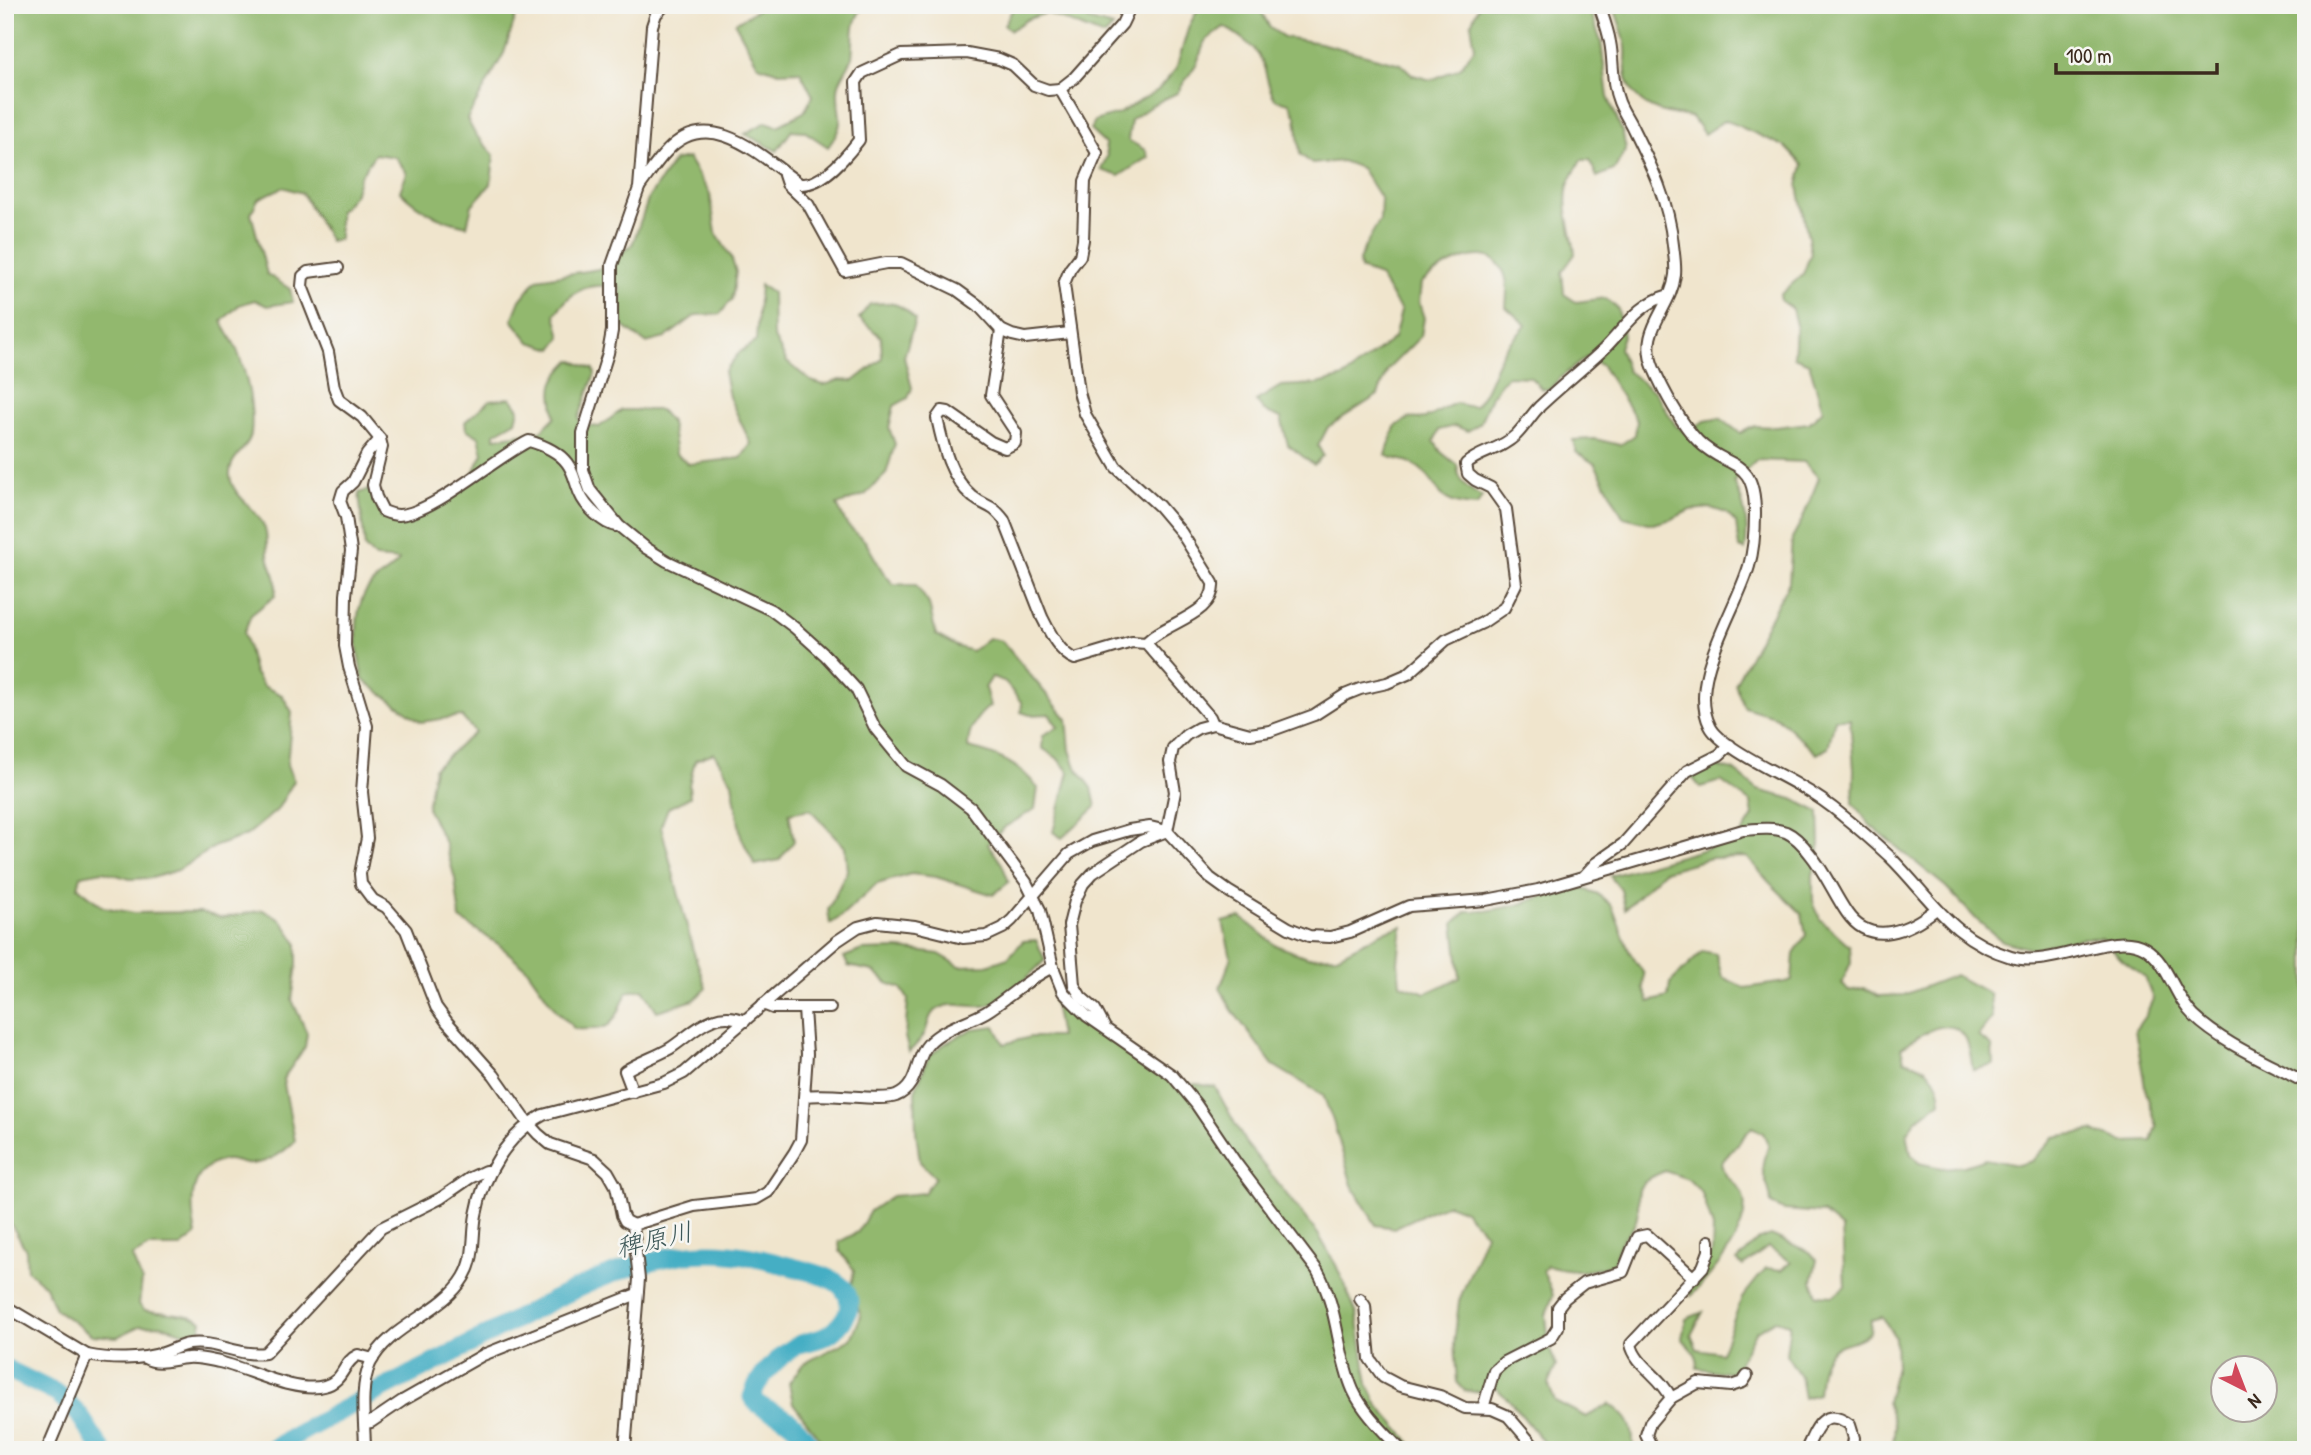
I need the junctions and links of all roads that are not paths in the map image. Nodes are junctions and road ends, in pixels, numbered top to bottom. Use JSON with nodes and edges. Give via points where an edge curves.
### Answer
{"nodes":[{"id":1,"x":665,"y":5,"type":"edge"},
{"id":2,"x":1131,"y":5,"type":"edge"},
{"id":3,"x":1599,"y":5,"type":"edge"},
{"id":4,"x":1060,"y":89,"type":"junction"},
{"id":5,"x":783,"y":172,"type":"junction"},
{"id":6,"x":639,"y":188,"type":"junction"},
{"id":7,"x":338,"y":268,"type":"dead end"},
{"id":8,"x":1669,"y":295,"type":"junction"},
{"id":9,"x":1001,"y":330,"type":"junction"},
{"id":10,"x":1070,"y":333,"type":"junction"},
{"id":11,"x":380,"y":439,"type":"junction"},
{"id":12,"x":619,"y":526,"type":"junction"},
{"id":13,"x":1146,"y":643,"type":"junction"},
{"id":14,"x":1213,"y":724,"type":"junction"},
{"id":15,"x":1730,"y":745,"type":"junction"},
{"id":16,"x":1167,"y":831,"type":"junction"},
{"id":17,"x":1585,"y":875,"type":"junction"},
{"id":18,"x":1033,"y":895,"type":"junction"},
{"id":19,"x":1936,"y":909,"type":"junction"},
{"id":20,"x":1053,"y":967,"type":"junction"},
{"id":21,"x":763,"y":1004,"type":"junction"},
{"id":22,"x":830,"y":1008,"type":"dead end"},
{"id":23,"x":804,"y":1009,"type":"junction"},
{"id":24,"x":745,"y":1021,"type":"junction"},
{"id":25,"x":1106,"y":1028,"type":"junction"},
{"id":26,"x":2306,"y":1083,"type":"edge"},
{"id":27,"x":633,"y":1092,"type":"junction"},
{"id":28,"x":805,"y":1096,"type":"junction"},
{"id":29,"x":526,"y":1125,"type":"junction"},
{"id":30,"x":491,"y":1171,"type":"junction"},
{"id":31,"x":633,"y":1225,"type":"junction"},
{"id":32,"x":1709,"y":1241,"type":"dead end"},
{"id":33,"x":1694,"y":1278,"type":"junction"},
{"id":34,"x":637,"y":1294,"type":"junction"},
{"id":35,"x":1360,"y":1299,"type":"dead end"},
{"id":36,"x":5,"y":1306,"type":"edge"},
{"id":37,"x":87,"y":1355,"type":"junction"},
{"id":38,"x":144,"y":1357,"type":"junction"},
{"id":39,"x":373,"y":1359,"type":"junction"},
{"id":40,"x":1747,"y":1376,"type":"dead end"},
{"id":41,"x":1671,"y":1398,"type":"junction"},
{"id":42,"x":1483,"y":1408,"type":"junction"},
{"id":43,"x":365,"y":1417,"type":"junction"},
{"id":44,"x":47,"y":1450,"type":"edge"},
{"id":45,"x":365,"y":1450,"type":"edge"},
{"id":46,"x":625,"y":1450,"type":"edge"},
{"id":47,"x":1401,"y":1450,"type":"edge"},
{"id":48,"x":1537,"y":1450,"type":"edge"},
{"id":49,"x":1653,"y":1450,"type":"edge"},
{"id":50,"x":1806,"y":1450,"type":"edge"},
{"id":51,"x":1852,"y":1450,"type":"edge"}],
"edges":[{"from":1,"to":6,"type":"street","via":[[652,26]]},
{"from":2,"to":4,"type":"street","via":[[1122,24]]},
{"from":3,"to":8,"type":"street","via":[[1611,44],[1618,101],[1666,202],[1675,276]]},
{"from":4,"to":5,"type":"street","via":[[1034,85],[1013,65],[967,53],[901,55],[862,73],[856,82],[859,140],[849,152],[809,185]]},
{"from":4,"to":10,"type":"street","via":[[1097,153],[1085,181],[1080,256],[1064,284]]},
{"from":5,"to":6,"type":"street","via":[[730,136],[697,133],[668,150]]},
{"from":5,"to":9,"type":"street","via":[[787,184],[808,204],[845,271],[901,263],[957,290]]},
{"from":6,"to":12,"type":"street","via":[[612,265],[610,342],[581,450],[590,490]]},
{"from":7,"to":11,"type":"street","via":[[308,271],[302,286],[328,352],[339,400]]},
{"from":8,"to":14,"type":"street","via":[[1631,317],[1517,434],[1466,464],[1468,474],[1490,488],[1506,509],[1516,584],[1504,608],[1446,640],[1408,674],[1345,695],[1314,715],[1270,732],[1250,734]]},
{"from":8,"to":15,"type":"street","via":[[1651,330],[1648,349],[1653,368],[1698,440],[1747,475],[1755,508],[1748,571],[1704,690],[1710,727]]},
{"from":9,"to":10,"type":"street","via":[[1025,338]]},
{"from":9,"to":13,"type":"street","via":[[991,395],[1016,433],[1015,443],[1005,448],[991,442],[942,411],[937,418],[948,462],[962,486],[995,508],[1004,520],[1042,617],[1069,657]]},
{"from":10,"to":13,"type":"street","via":[[1085,414],[1116,467],[1181,532],[1213,583],[1208,601],[1197,612]]},
{"from":11,"to":12,"type":"street","via":[[373,485],[383,511],[412,513],[529,441],[566,461],[580,496],[610,525]]},
{"from":11,"to":29,"type":"street","via":[[340,501],[351,551],[345,646],[367,726],[362,792],[367,838],[361,884],[406,930],[436,1007],[494,1075]]},
{"from":12,"to":18,"type":"street","via":[[667,561],[771,610],[795,628],[856,689],[875,728],[905,766],[942,785],[971,808]]},
{"from":13,"to":14,"type":"street"},
{"from":14,"to":16,"type":"street","via":[[1192,732],[1173,748],[1170,762],[1175,792]]},
{"from":15,"to":17,"type":"street","via":[[1687,771],[1623,844]]},
{"from":15,"to":19,"type":"street","via":[[1842,815],[1889,856]]},
{"from":16,"to":17,"type":"street","via":[[1219,884],[1309,936],[1350,932],[1409,906],[1486,900]]},
{"from":16,"to":18,"type":"street","via":[[1150,827],[1092,841],[1069,855]]},
{"from":16,"to":25,"type":"street","via":[[1141,841],[1093,873],[1075,901],[1069,925],[1074,985]]},
{"from":17,"to":19,"type":"street","via":[[1743,830],[1766,828],[1787,832],[1804,846],[1862,928],[1880,934],[1904,930]]},
{"from":18,"to":20,"type":"street"},
{"from":18,"to":21,"type":"street","via":[[1003,928],[986,936],[963,938],[877,922],[858,928]]},
{"from":19,"to":26,"type":"street","via":[[1958,932],[2015,959],[2039,960],[2125,941],[2141,946],[2154,955],[2192,1014],[2213,1031]]},
{"from":20,"to":25,"type":"street","via":[[1074,1005]]},
{"from":20,"to":28,"type":"street","via":[[930,1042],[906,1091],[892,1098]]},
{"from":21,"to":23,"type":"street"},
{"from":21,"to":24,"type":"street"},
{"from":22,"to":23,"type":"street"},
{"from":23,"to":28,"type":"street"},
{"from":24,"to":27,"type":"street","via":[[684,1073]]},
{"from":24,"to":27,"type":"street","via":[[732,1015],[708,1021],[672,1047],[625,1071]]},
{"from":25,"to":47,"type":"street","via":[[1172,1075],[1317,1270],[1327,1289],[1354,1392]]},
{"from":27,"to":29,"type":"street","via":[[543,1115]]},
{"from":28,"to":31,"type":"street","via":[[801,1140],[768,1192],[755,1199],[694,1206]]},
{"from":29,"to":30,"type":"street"},
{"from":29,"to":31,"type":"street","via":[[550,1144],[594,1159],[608,1172],[622,1215]]},
{"from":30,"to":38,"type":"street","via":[[381,1228],[265,1353],[189,1344]]},
{"from":30,"to":39,"type":"street","via":[[481,1194],[472,1257],[464,1276],[454,1291],[392,1338]]},
{"from":31,"to":34,"type":"street"},
{"from":32,"to":33,"type":"street","via":[[1703,1266]]},
{"from":33,"to":41,"type":"street","via":[[1631,1343],[1633,1352]]},
{"from":33,"to":42,"type":"street","via":[[1647,1235],[1637,1237],[1623,1272],[1584,1283],[1558,1307],[1558,1327],[1551,1338],[1494,1371]]},
{"from":34,"to":43,"type":"street","via":[[501,1347],[379,1417]]},
{"from":34,"to":46,"type":"street"},
{"from":35,"to":42,"type":"street","via":[[1365,1306],[1370,1359],[1382,1377],[1465,1408]]},
{"from":36,"to":37,"type":"street"},
{"from":37,"to":38,"type":"street"},
{"from":37,"to":44,"type":"street"},
{"from":38,"to":39,"type":"street","via":[[168,1363],[187,1358],[224,1363],[267,1379],[320,1388],[339,1379],[351,1358]]},
{"from":39,"to":43,"type":"street","via":[[366,1381]]},
{"from":40,"to":41,"type":"street","via":[[1731,1386],[1698,1382]]},
{"from":41,"to":49,"type":"street","via":[[1650,1423],[1646,1435]]},
{"from":42,"to":48,"type":"street","via":[[1508,1416]]},
{"from":43,"to":45,"type":"street"},
{"from":50,"to":51,"type":"street","via":[[1818,1425],[1832,1417],[1850,1425]]}]}
